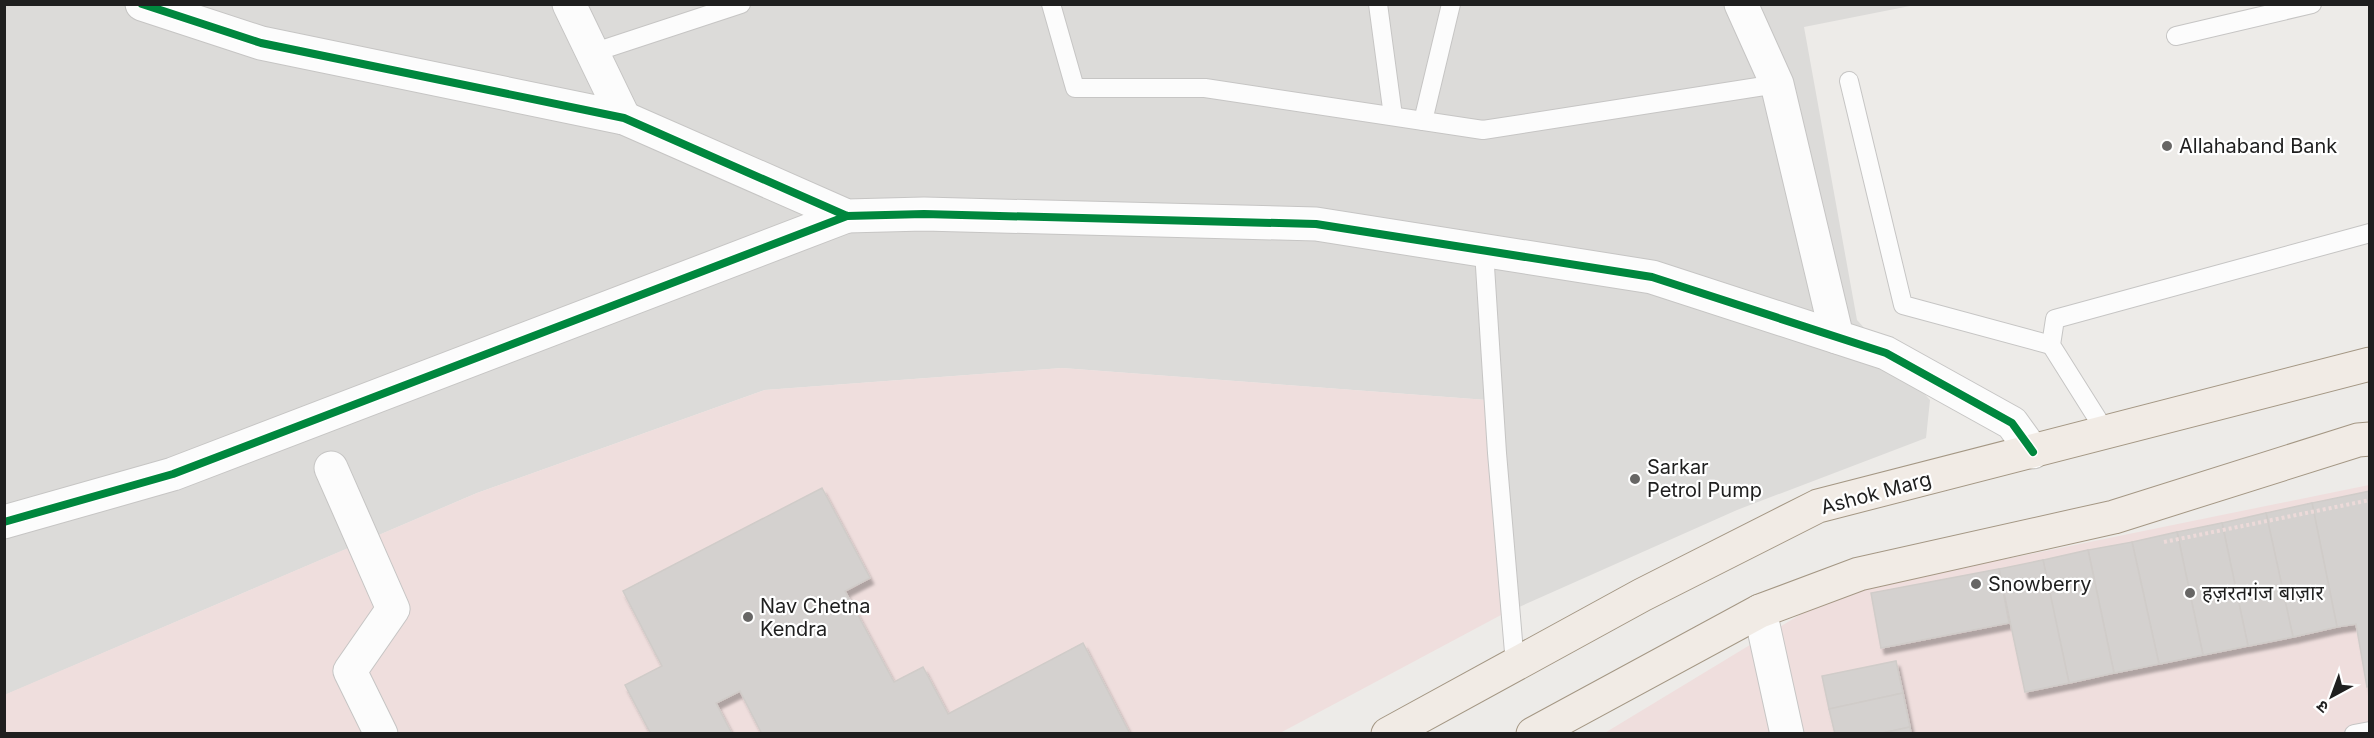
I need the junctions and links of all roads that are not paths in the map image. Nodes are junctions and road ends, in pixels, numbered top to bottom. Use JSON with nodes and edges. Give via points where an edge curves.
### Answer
{"nodes":[{"id":1,"x":142,"y":4,"type":"edge"},
{"id":2,"x":569,"y":4,"type":"edge"},
{"id":3,"x":741,"y":4,"type":"edge"},
{"id":4,"x":1051,"y":4,"type":"edge"},
{"id":5,"x":1378,"y":4,"type":"edge"},
{"id":6,"x":1451,"y":4,"type":"edge"},
{"id":7,"x":1741,"y":4,"type":"edge"},
{"id":8,"x":2312,"y":4,"type":"edge"},
{"id":9,"x":2176,"y":36,"type":"dead end"},
{"id":10,"x":592,"y":53,"type":"junction"},
{"id":11,"x":1849,"y":81,"type":"dead end"},
{"id":12,"x":1777,"y":84,"type":"junction"},
{"id":13,"x":1393,"y":116,"type":"junction"},
{"id":14,"x":624,"y":118,"type":"junction"},
{"id":15,"x":1423,"y":121,"type":"junction"},
{"id":16,"x":847,"y":216,"type":"junction"},
{"id":17,"x":2370,"y":233,"type":"edge"},
{"id":18,"x":1484,"y":250,"type":"junction"},
{"id":19,"x":1837,"y":337,"type":"junction"},
{"id":20,"x":2051,"y":345,"type":"junction"},
{"id":21,"x":2367,"y":364,"type":"edge"},
{"id":22,"x":2107,"y":434,"type":"junction"},
{"id":23,"x":2370,"y":439,"type":"edge"},
{"id":24,"x":2033,"y":452,"type":"junction"},
{"id":25,"x":331,"y":468,"type":"dead end"},
{"id":26,"x":4,"y":522,"type":"edge"},
{"id":27,"x":1760,"y":611,"type":"junction"},
{"id":28,"x":1515,"y":664,"type":"junction"},
{"id":29,"x":2370,"y":731,"type":"edge"},
{"id":30,"x":381,"y":734,"type":"edge"},
{"id":31,"x":1388,"y":734,"type":"edge"},
{"id":32,"x":1533,"y":734,"type":"edge"},
{"id":33,"x":1787,"y":734,"type":"edge"},
{"id":34,"x":2354,"y":734,"type":"edge"}],
"edges":[{"from":1,"to":14,"type":"street","via":[[261,43]]},
{"from":2,"to":10,"type":"street"},
{"from":3,"to":10,"type":"lane"},
{"from":4,"to":13,"type":"lane","via":[[1075,88],[1205,88]]},
{"from":5,"to":13,"type":"lane"},
{"from":6,"to":15,"type":"lane"},
{"from":7,"to":12,"type":"street"},
{"from":8,"to":9,"type":"lane"},
{"from":10,"to":14,"type":"street"},
{"from":11,"to":20,"type":"lane","via":[[1903,305]]},
{"from":12,"to":15,"type":"lane","via":[[1483,130]]},
{"from":12,"to":19,"type":"street"},
{"from":13,"to":15,"type":"lane"},
{"from":14,"to":16,"type":"street"},
{"from":16,"to":18,"type":"street","via":[[924,213],[1316,224]]},
{"from":16,"to":26,"type":"street","via":[[173,474]]},
{"from":17,"to":20,"type":"lane","via":[[2055,319]]},
{"from":18,"to":19,"type":"street","via":[[1652,277]]},
{"from":18,"to":28,"type":"lane"},
{"from":19,"to":24,"type":"street","via":[[1886,353],[2012,423]]},
{"from":20,"to":22,"type":"lane"},
{"from":21,"to":22,"type":"main road","name":"Ashok Marg"},
{"from":22,"to":24,"type":"main road","name":"Ashok Marg"},
{"from":23,"to":27,"type":"main road","via":[[2114,517],[1859,574]]},
{"from":24,"to":28,"type":"main road","name":"Ashok Marg","via":[[1818,506]]},
{"from":25,"to":30,"type":"street","via":[[393,609],[350,671]]},
{"from":27,"to":32,"type":"main road"},
{"from":27,"to":33,"type":"street"},
{"from":28,"to":31,"type":"main road","name":"Ashok Marg"},
{"from":29,"to":34,"type":"lane"}]}
